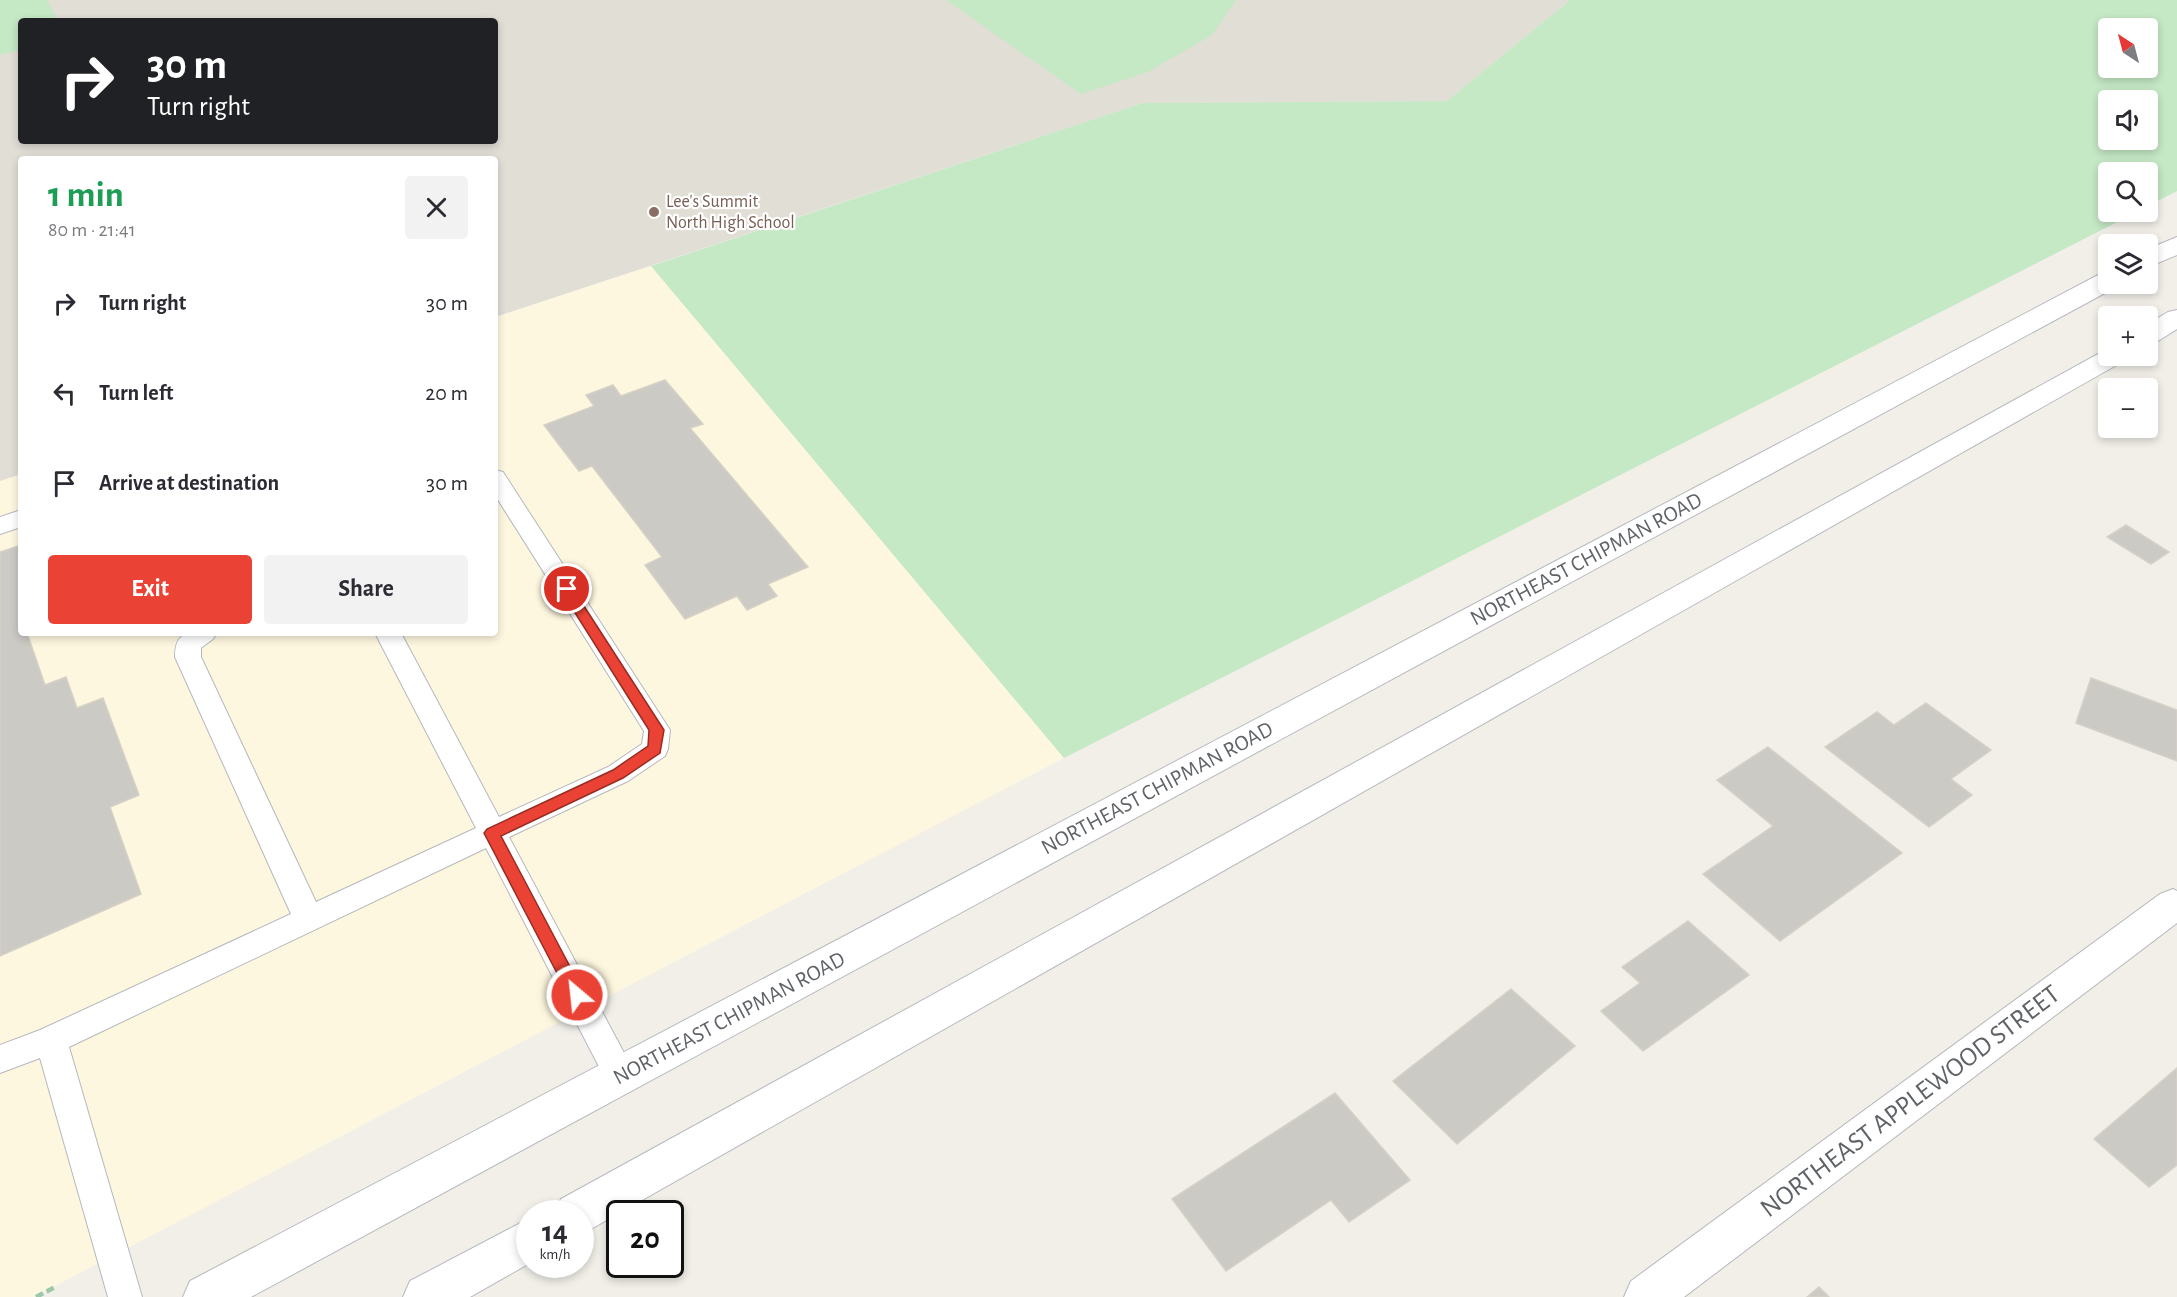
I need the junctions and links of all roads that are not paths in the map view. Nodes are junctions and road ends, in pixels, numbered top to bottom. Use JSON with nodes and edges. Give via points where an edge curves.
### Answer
{"nodes":[{"id":1,"x":2177,"y":245,"type":"edge"},
{"id":2,"x":2158,"y":254,"type":"edge"},
{"id":3,"x":2098,"y":286,"type":"edge"},
{"id":4,"x":2177,"y":318,"type":"edge"},
{"id":5,"x":2158,"y":329,"type":"edge"},
{"id":6,"x":2098,"y":364,"type":"edge"},
{"id":7,"x":498,"y":488,"type":"edge"},
{"id":8,"x":505,"y":513,"type":"edge"},
{"id":9,"x":18,"y":519,"type":"edge"},
{"id":10,"x":0,"y":526,"type":"edge"},
{"id":11,"x":200,"y":636,"type":"edge"},
{"id":12,"x":390,"y":636,"type":"edge"},
{"id":13,"x":492,"y":833,"type":"junction"},
{"id":14,"x":2175,"y":906,"type":"edge"},
{"id":15,"x":309,"y":920,"type":"junction"},
{"id":16,"x":51,"y":1040,"type":"junction"},
{"id":17,"x":0,"y":1059,"type":"edge"},
{"id":18,"x":620,"y":1076,"type":"junction"},
{"id":19,"x":594,"y":1204,"type":"edge"},
{"id":20,"x":516,"y":1247,"type":"edge"},
{"id":21,"x":125,"y":1297,"type":"edge"},
{"id":22,"x":206,"y":1297,"type":"edge"},
{"id":23,"x":426,"y":1297,"type":"edge"},
{"id":24,"x":1647,"y":1297,"type":"edge"}],
"edges":[{"from":1,"to":2,"type":"main road"},
{"from":3,"to":18,"type":"main road","name":"NORTHEAST CHIPMAN ROAD"},
{"from":4,"to":5,"type":"main road"},
{"from":6,"to":19,"type":"main road"},
{"from":7,"to":8,"type":"lane"},
{"from":8,"to":13,"type":"lane","via":[[657,730],[655,749],[618,774]]},
{"from":9,"to":10,"type":"lane"},
{"from":11,"to":15,"type":"lane","via":[[188,644],[188,657]]},
{"from":12,"to":13,"type":"lane"},
{"from":13,"to":15,"type":"lane"},
{"from":13,"to":18,"type":"lane"},
{"from":14,"to":24,"type":"main road","name":"NORTHEAST APPLEWOOD STREET"},
{"from":15,"to":16,"type":"lane"},
{"from":16,"to":17,"type":"lane"},
{"from":16,"to":21,"type":"lane"},
{"from":18,"to":22,"type":"main road","name":"NORTHEAST CHIPMAN ROAD"},
{"from":20,"to":23,"type":"main road"}]}
